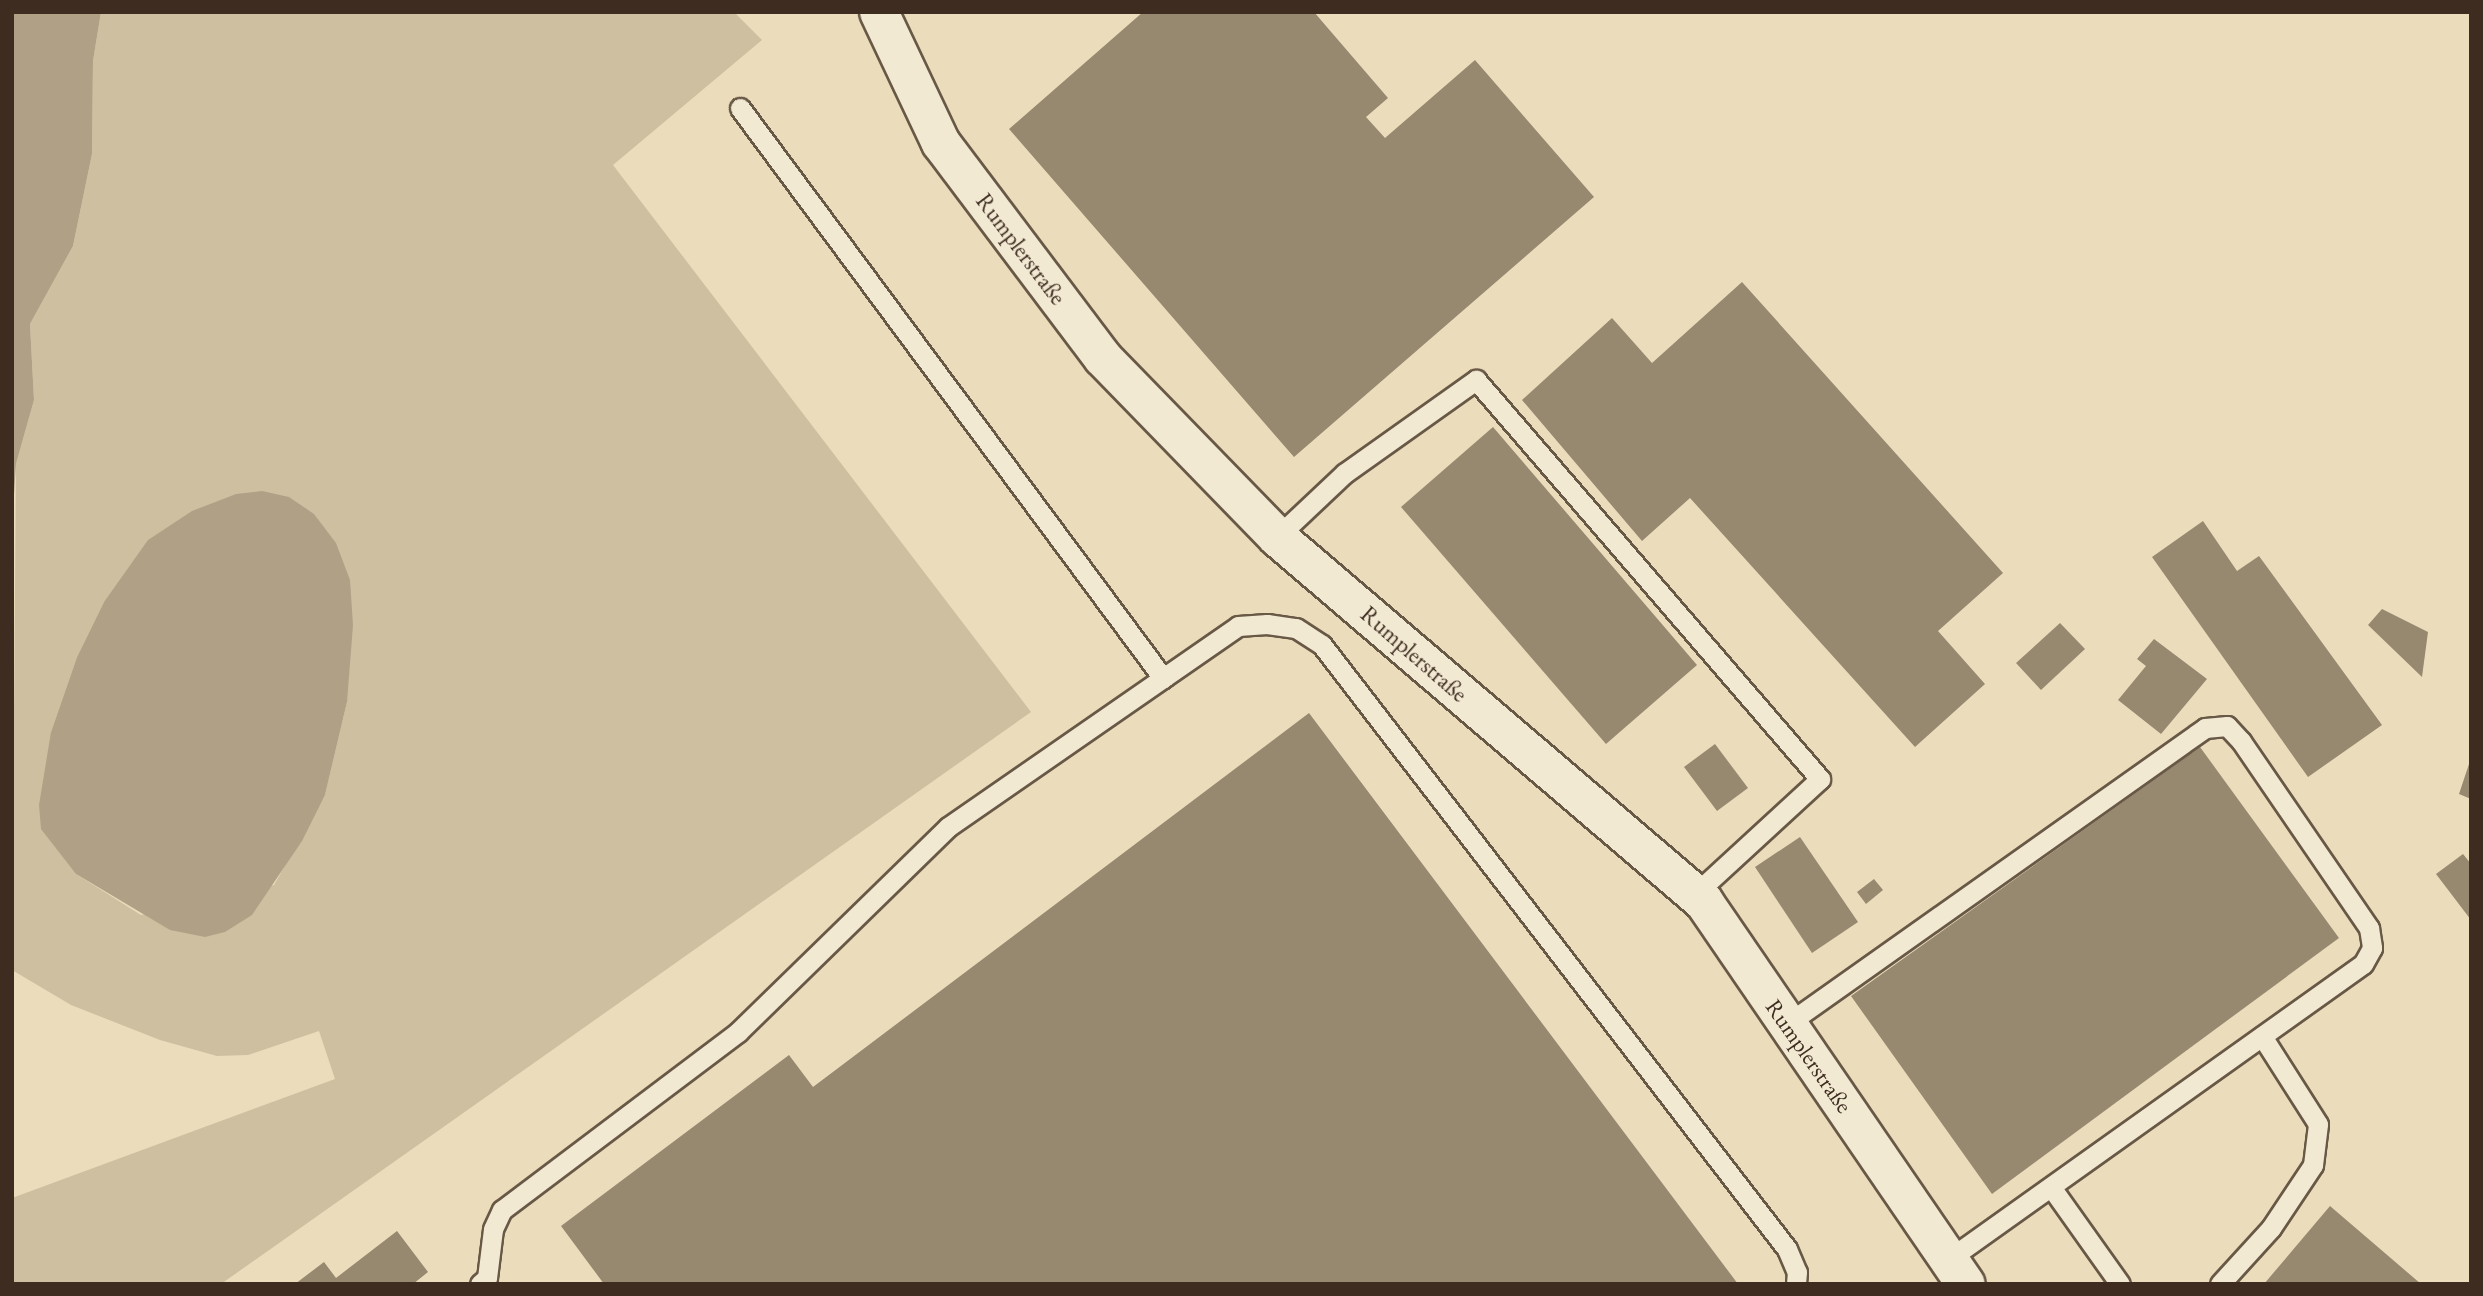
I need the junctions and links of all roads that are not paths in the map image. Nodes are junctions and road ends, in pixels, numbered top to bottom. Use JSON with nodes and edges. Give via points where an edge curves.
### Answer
{"nodes":[{"id":1,"x":879,"y":12,"type":"edge"},
{"id":2,"x":740,"y":108,"type":"dead end"},
{"id":3,"x":1277,"y":537,"type":"junction"},
{"id":4,"x":1163,"y":678,"type":"junction"},
{"id":5,"x":1695,"y":895,"type":"junction"},
{"id":6,"x":1787,"y":1024,"type":"junction"},
{"id":7,"x":2262,"y":1036,"type":"junction"},
{"id":8,"x":2051,"y":1187,"type":"junction"},
{"id":9,"x":1957,"y":1271,"type":"edge"},
{"id":10,"x":486,"y":1282,"type":"edge"},
{"id":11,"x":1796,"y":1284,"type":"edge"},
{"id":12,"x":2120,"y":1284,"type":"edge"},
{"id":13,"x":2220,"y":1284,"type":"edge"}],
"edges":[{"from":1,"to":3,"type":"street","name":"Rumplerstraße","via":[[941,143],[1102,358]]},
{"from":2,"to":4,"type":"lane"},
{"from":3,"to":5,"type":"street","name":"Rumplerstraße"},
{"from":3,"to":5,"type":"lane","via":[[1345,473],[1476,380],[1819,779]]},
{"from":4,"to":10,"type":"lane","via":[[948,827],[738,1032],[502,1210],[493,1229]]},
{"from":4,"to":11,"type":"lane","via":[[1238,626],[1296,628],[1322,645],[1787,1249],[1797,1272]]},
{"from":5,"to":6,"type":"street","name":"Rumplerstraße"},
{"from":6,"to":7,"type":"lane","via":[[2204,728],[2227,726],[2369,928],[2372,948],[2363,964]]},
{"from":6,"to":9,"type":"street","name":"Rumplerstraße"},
{"from":7,"to":8,"type":"lane"},
{"from":7,"to":13,"type":"lane","via":[[2318,1124],[2313,1165],[2271,1228]]},
{"from":8,"to":9,"type":"lane"},
{"from":8,"to":12,"type":"lane"}]}
